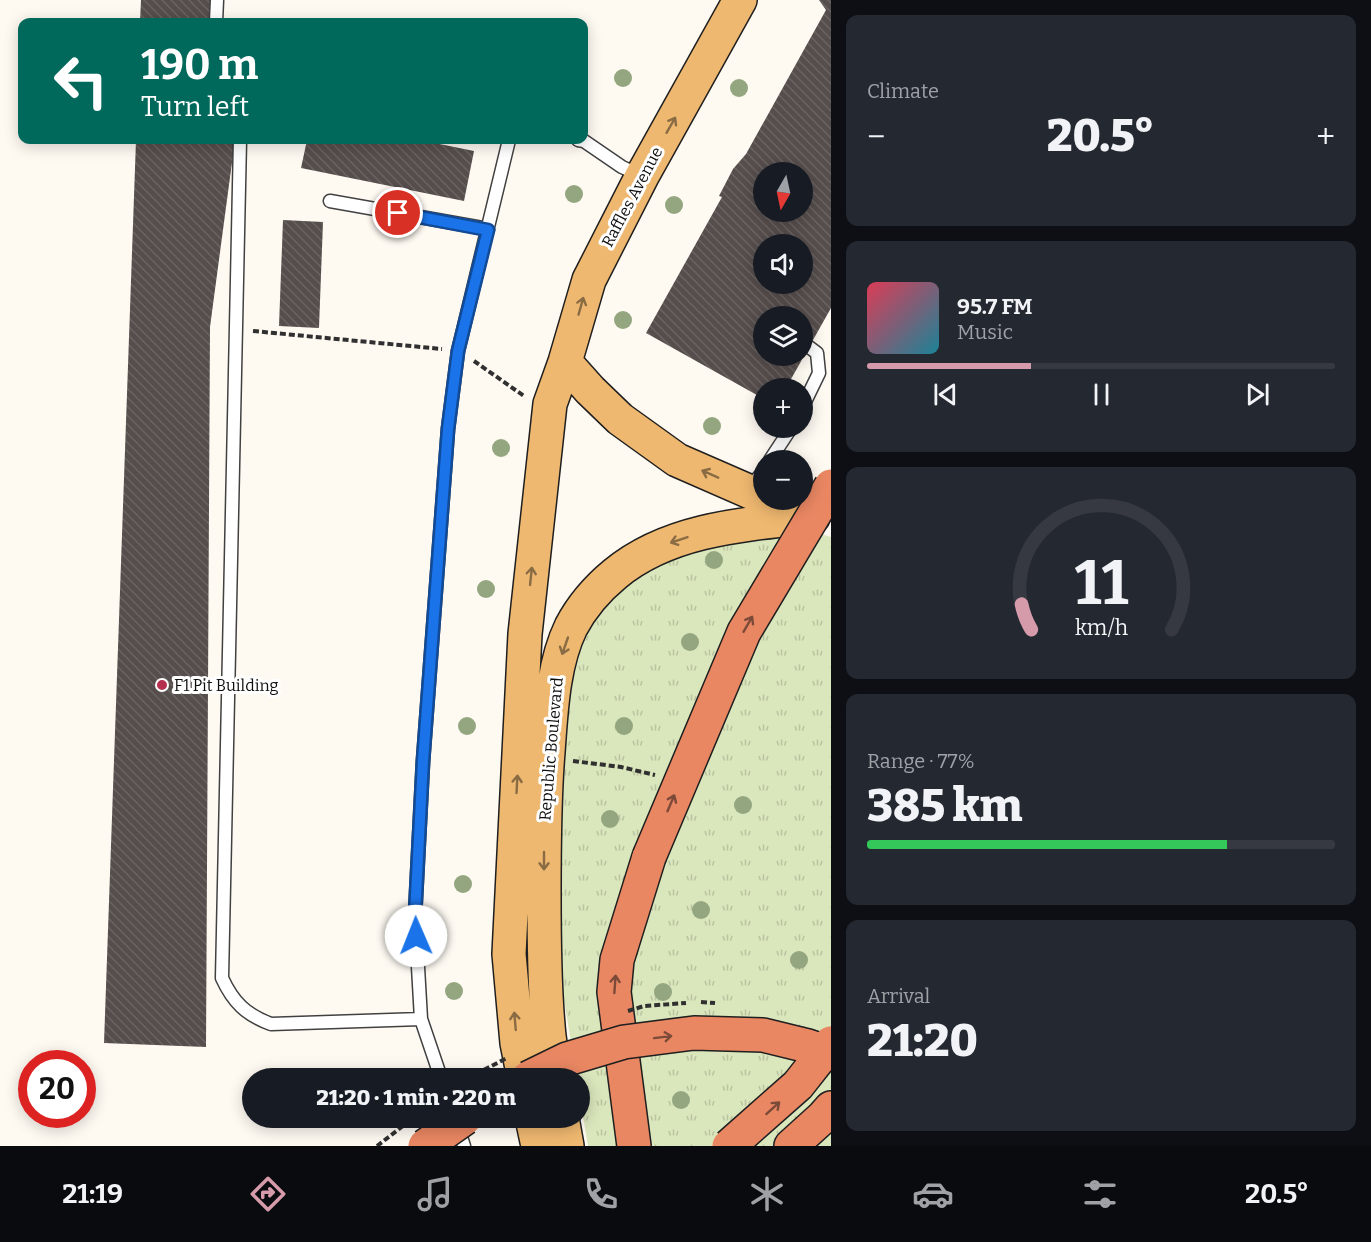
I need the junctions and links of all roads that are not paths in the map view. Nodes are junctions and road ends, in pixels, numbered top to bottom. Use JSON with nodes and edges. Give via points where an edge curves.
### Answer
{"nodes":[{"id":1,"x":217,"y":0,"type":"edge"},
{"id":2,"x":740,"y":0,"type":"edge"},
{"id":3,"x":216,"y":18,"type":"edge"},
{"id":4,"x":240,"y":144,"type":"edge"},
{"id":5,"x":508,"y":144,"type":"edge"},
{"id":6,"x":588,"y":144,"type":"edge"},
{"id":7,"x":642,"y":176,"type":"junction"},
{"id":8,"x":330,"y":201,"type":"dead end"},
{"id":9,"x":488,"y":230,"type":"junction"},
{"id":10,"x":813,"y":350,"type":"edge"},
{"id":11,"x":565,"y":362,"type":"junction"},
{"id":12,"x":813,"y":385,"type":"edge"},
{"id":13,"x":539,"y":401,"type":"joint"},
{"id":14,"x":831,"y":486,"type":"edge"},
{"id":15,"x":753,"y":487,"type":"edge"},
{"id":16,"x":790,"y":510,"type":"edge"},
{"id":17,"x":822,"y":520,"type":"edge"},
{"id":18,"x":421,"y":1018,"type":"junction"},
{"id":19,"x":831,"y":1043,"type":"edge"},
{"id":20,"x":831,"y":1054,"type":"edge"},
{"id":21,"x":438,"y":1068,"type":"edge"},
{"id":22,"x":523,"y":1068,"type":"edge"},
{"id":23,"x":548,"y":1068,"type":"edge"},
{"id":24,"x":554,"y":1068,"type":"edge"},
{"id":25,"x":831,"y":1108,"type":"edge"},
{"id":26,"x":436,"y":1128,"type":"edge"},
{"id":27,"x":458,"y":1128,"type":"edge"},
{"id":28,"x":534,"y":1128,"type":"edge"},
{"id":29,"x":564,"y":1128,"type":"edge"},
{"id":30,"x":415,"y":1135,"type":"edge"},
{"id":31,"x":464,"y":1146,"type":"edge"},
{"id":32,"x":538,"y":1146,"type":"edge"},
{"id":33,"x":567,"y":1146,"type":"edge"},
{"id":34,"x":634,"y":1146,"type":"edge"},
{"id":35,"x":729,"y":1146,"type":"edge"},
{"id":36,"x":792,"y":1146,"type":"edge"}],
"edges":[{"from":1,"to":3,"type":"lane"},
{"from":7,"to":2,"type":"main road","name":"Raffles Avenue","one_way":true},
{"from":4,"to":18,"type":"lane","via":[[222,978],[240,1008],[271,1024]]},
{"from":5,"to":9,"type":"lane"},
{"from":6,"to":7,"type":"lane"},
{"from":11,"to":7,"type":"main road","name":"Raffles Avenue","one_way":true,"via":[[589,280]]},
{"from":8,"to":9,"type":"lane"},
{"from":9,"to":18,"type":"lane","via":[[458,351],[448,429],[415,915]]},
{"from":10,"to":12,"type":"lane","via":[[817,353],[819,373]]},
{"from":11,"to":13,"type":"main road","name":"Raffles Avenue"},
{"from":15,"to":11,"type":"main road","one_way":true,"via":[[677,460],[620,419]]},
{"from":22,"to":13,"type":"main road","name":"Republic Boulevard","one_way":true,"via":[[517,1043],[508,954]]},
{"from":34,"to":14,"type":"highway","one_way":true,"bridge":true,"via":[[614,992],[617,960],[649,857],[744,632]]},
{"from":16,"to":17,"type":"main road"},
{"from":17,"to":24,"type":"main road","name":"Republic Boulevard","one_way":true,"via":[[736,524],[675,540],[614,574],[572,627],[560,658],[552,702],[544,801],[544,978]]},
{"from":18,"to":21,"type":"lane"},
{"from":35,"to":19,"type":"highway","one_way":true,"bridge":true,"via":[[798,1085]]},
{"from":23,"to":20,"type":"highway","one_way":true,"bridge":true,"via":[[624,1042],[694,1033],[763,1035]]},
{"from":25,"to":36,"type":"highway"},
{"from":26,"to":30,"type":"highway","bridge":true},
{"from":27,"to":31,"type":"lane"},
{"from":28,"to":32,"type":"main road"},
{"from":29,"to":33,"type":"main road"}]}
